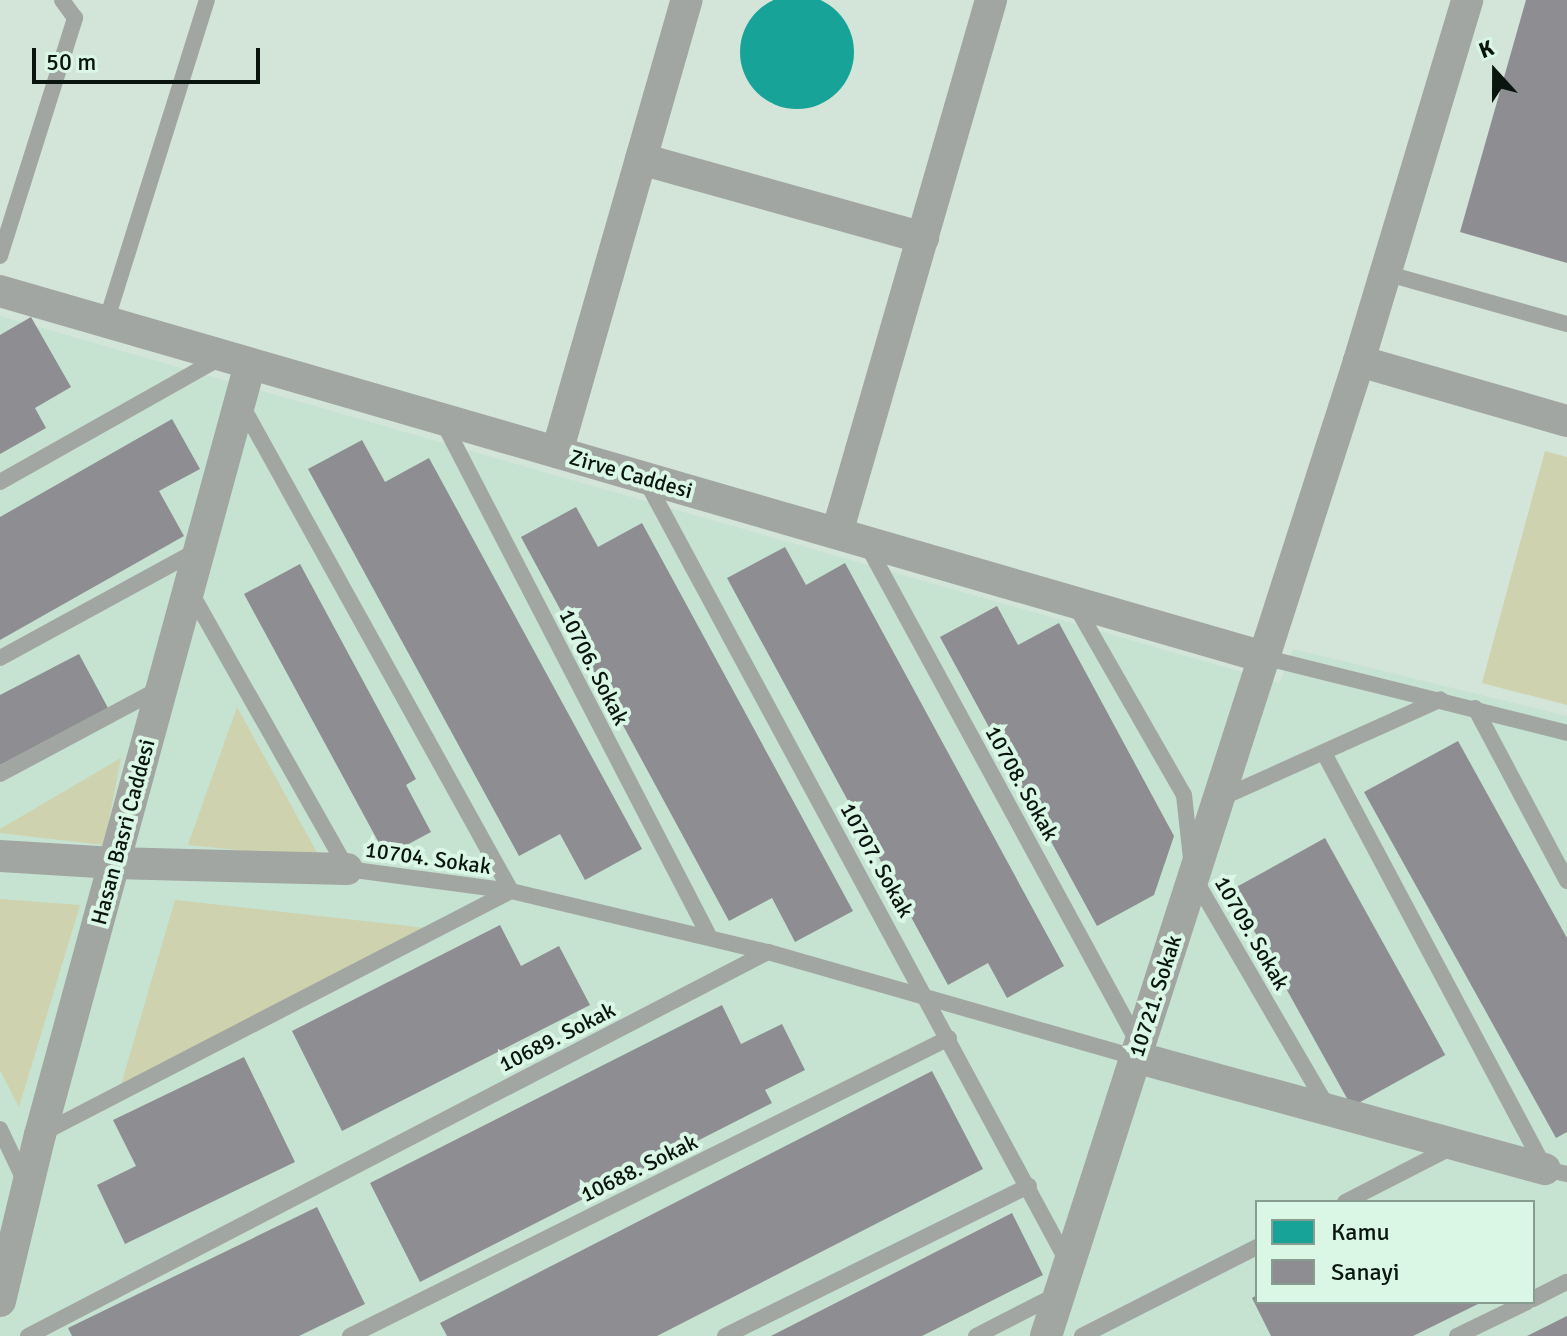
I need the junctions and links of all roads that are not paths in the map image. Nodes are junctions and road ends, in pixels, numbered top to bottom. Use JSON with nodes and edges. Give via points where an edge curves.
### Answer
{"nodes":[{"id":1,"x":62,"y":0,"type":"edge"},
{"id":2,"x":207,"y":0,"type":"edge"},
{"id":3,"x":687,"y":0,"type":"edge"},
{"id":4,"x":991,"y":0,"type":"edge"},
{"id":5,"x":1467,"y":0,"type":"edge"},
{"id":6,"x":641,"y":159,"type":"junction"},
{"id":7,"x":923,"y":238,"type":"junction"},
{"id":8,"x":0,"y":256,"type":"edge"},
{"id":9,"x":1385,"y":273,"type":"junction"},
{"id":10,"x":4,"y":296,"type":"edge"},
{"id":11,"x":106,"y":322,"type":"junction"},
{"id":12,"x":1567,"y":324,"type":"edge"},
{"id":13,"x":237,"y":360,"type":"junction"},
{"id":14,"x":1359,"y":361,"type":"junction"},
{"id":15,"x":240,"y":402,"type":"junction"},
{"id":16,"x":441,"y":419,"type":"junction"},
{"id":17,"x":1567,"y":421,"type":"edge"},
{"id":18,"x":557,"y":452,"type":"junction"},
{"id":19,"x":644,"y":478,"type":"junction"},
{"id":20,"x":0,"y":482,"type":"edge"},
{"id":21,"x":851,"y":538,"type":"junction"},
{"id":22,"x":200,"y":549,"type":"junction"},
{"id":23,"x":189,"y":590,"type":"junction"},
{"id":24,"x":1073,"y":602,"type":"junction"},
{"id":25,"x":1263,"y":657,"type":"junction"},
{"id":26,"x":0,"y":658,"type":"edge"},
{"id":27,"x":162,"y":687,"type":"junction"},
{"id":28,"x":1441,"y":699,"type":"junction"},
{"id":29,"x":1475,"y":708,"type":"junction"},
{"id":30,"x":1567,"y":733,"type":"edge"},
{"id":31,"x":1324,"y":753,"type":"junction"},
{"id":32,"x":0,"y":774,"type":"edge"},
{"id":33,"x":1217,"y":799,"type":"junction"},
{"id":34,"x":0,"y":856,"type":"edge"},
{"id":35,"x":114,"y":863,"type":"junction"},
{"id":36,"x":347,"y":869,"type":"junction"},
{"id":37,"x":1193,"y":876,"type":"junction"},
{"id":38,"x":1567,"y":881,"type":"edge"},
{"id":39,"x":511,"y":891,"type":"junction"},
{"id":40,"x":709,"y":936,"type":"junction"},
{"id":41,"x":768,"y":952,"type":"junction"},
{"id":42,"x":928,"y":1000,"type":"junction"},
{"id":43,"x":949,"y":1038,"type":"junction"},
{"id":44,"x":1137,"y":1051,"type":"junction"},
{"id":45,"x":1329,"y":1110,"type":"junction"},
{"id":46,"x":0,"y":1129,"type":"edge"},
{"id":47,"x":40,"y":1135,"type":"junction"},
{"id":48,"x":1458,"y":1145,"type":"junction"},
{"id":49,"x":1556,"y":1171,"type":"edge"},
{"id":50,"x":27,"y":1184,"type":"junction"},
{"id":51,"x":1029,"y":1186,"type":"junction"},
{"id":52,"x":1349,"y":1200,"type":"edge"},
{"id":53,"x":1255,"y":1248,"type":"edge"},
{"id":54,"x":1064,"y":1279,"type":"junction"},
{"id":55,"x":1567,"y":1282,"type":"edge"},
{"id":56,"x":1535,"y":1298,"type":"edge"},
{"id":57,"x":0,"y":1301,"type":"edge"},
{"id":58,"x":1523,"y":1304,"type":"edge"},
{"id":59,"x":28,"y":1336,"type":"edge"},
{"id":60,"x":350,"y":1336,"type":"edge"},
{"id":61,"x":725,"y":1336,"type":"edge"},
{"id":62,"x":976,"y":1336,"type":"edge"},
{"id":63,"x":1046,"y":1336,"type":"edge"},
{"id":64,"x":1082,"y":1336,"type":"edge"},
{"id":65,"x":1457,"y":1336,"type":"edge"}],
"edges":[{"from":1,"to":8,"type":"lane","via":[[75,18]]},
{"from":2,"to":11,"type":"lane"},
{"from":3,"to":6,"type":"street"},
{"from":4,"to":7,"type":"street"},
{"from":5,"to":9,"type":"street","name":"10721. Sokak"},
{"from":6,"to":7,"type":"street"},
{"from":6,"to":18,"type":"street"},
{"from":7,"to":21,"type":"street"},
{"from":9,"to":12,"type":"lane"},
{"from":9,"to":14,"type":"street","name":"10721. Sokak"},
{"from":10,"to":11,"type":"street","name":"Zirve Caddesi"},
{"from":11,"to":13,"type":"street","name":"Zirve Caddesi"},
{"from":13,"to":15,"type":"street","name":"Hasan Basri Caddesi"},
{"from":13,"to":16,"type":"street","name":"Zirve Caddesi"},
{"from":13,"to":20,"type":"lane"},
{"from":14,"to":17,"type":"street"},
{"from":14,"to":25,"type":"street","name":"10721. Sokak"},
{"from":15,"to":22,"type":"street","name":"Hasan Basri Caddesi"},
{"from":15,"to":39,"type":"lane"},
{"from":16,"to":18,"type":"street","name":"Zirve Caddesi"},
{"from":16,"to":40,"type":"lane","name":"10706. Sokak"},
{"from":18,"to":19,"type":"street","name":"Zirve Caddesi"},
{"from":19,"to":21,"type":"street","name":"Zirve Caddesi"},
{"from":19,"to":42,"type":"lane","name":"10707. Sokak"},
{"from":21,"to":24,"type":"street","name":"Zirve Caddesi"},
{"from":21,"to":44,"type":"lane","name":"10708. Sokak"},
{"from":22,"to":23,"type":"street","name":"Hasan Basri Caddesi"},
{"from":22,"to":26,"type":"lane"},
{"from":23,"to":27,"type":"street","name":"Hasan Basri Caddesi"},
{"from":23,"to":36,"type":"lane","name":"10704. Sokak"},
{"from":24,"to":25,"type":"street","name":"Zirve Caddesi"},
{"from":24,"to":37,"type":"lane","name":"10709. Sokak","via":[[1184,795]]},
{"from":25,"to":28,"type":"lane"},
{"from":25,"to":33,"type":"street","name":"10721. Sokak"},
{"from":27,"to":32,"type":"lane"},
{"from":27,"to":35,"type":"street","name":"Hasan Basri Caddesi"},
{"from":28,"to":29,"type":"lane"},
{"from":28,"to":31,"type":"lane"},
{"from":29,"to":30,"type":"lane"},
{"from":29,"to":38,"type":"lane"},
{"from":31,"to":33,"type":"lane"},
{"from":31,"to":49,"type":"lane"},
{"from":33,"to":37,"type":"street","name":"10721. Sokak"},
{"from":34,"to":35,"type":"street"},
{"from":35,"to":36,"type":"street"},
{"from":35,"to":47,"type":"street","name":"Hasan Basri Caddesi"},
{"from":36,"to":39,"type":"lane","name":"10704. Sokak"},
{"from":37,"to":44,"type":"street","name":"10721. Sokak"},
{"from":37,"to":45,"type":"lane","name":"10709. Sokak"},
{"from":39,"to":40,"type":"lane","name":"10704. Sokak"},
{"from":39,"to":47,"type":"lane"},
{"from":40,"to":41,"type":"lane","name":"10704. Sokak"},
{"from":41,"to":42,"type":"lane"},
{"from":41,"to":59,"type":"lane","name":"10689. Sokak"},
{"from":42,"to":43,"type":"lane","name":"10707. Sokak"},
{"from":42,"to":44,"type":"lane"},
{"from":43,"to":51,"type":"lane","name":"10707. Sokak"},
{"from":43,"to":60,"type":"lane","name":"10688. Sokak"},
{"from":44,"to":45,"type":"street"},
{"from":44,"to":54,"type":"street","name":"10721. Sokak"},
{"from":45,"to":48,"type":"street"},
{"from":46,"to":50,"type":"lane"},
{"from":47,"to":50,"type":"street","name":"Hasan Basri Caddesi"},
{"from":48,"to":49,"type":"street"},
{"from":48,"to":52,"type":"lane"},
{"from":50,"to":57,"type":"street","name":"Hasan Basri Caddesi"},
{"from":51,"to":54,"type":"lane","name":"10707. Sokak"},
{"from":51,"to":61,"type":"lane"},
{"from":53,"to":64,"type":"lane"},
{"from":54,"to":62,"type":"lane"},
{"from":54,"to":63,"type":"street","name":"10721. Sokak"},
{"from":55,"to":56,"type":"lane"},
{"from":58,"to":65,"type":"lane"}]}
